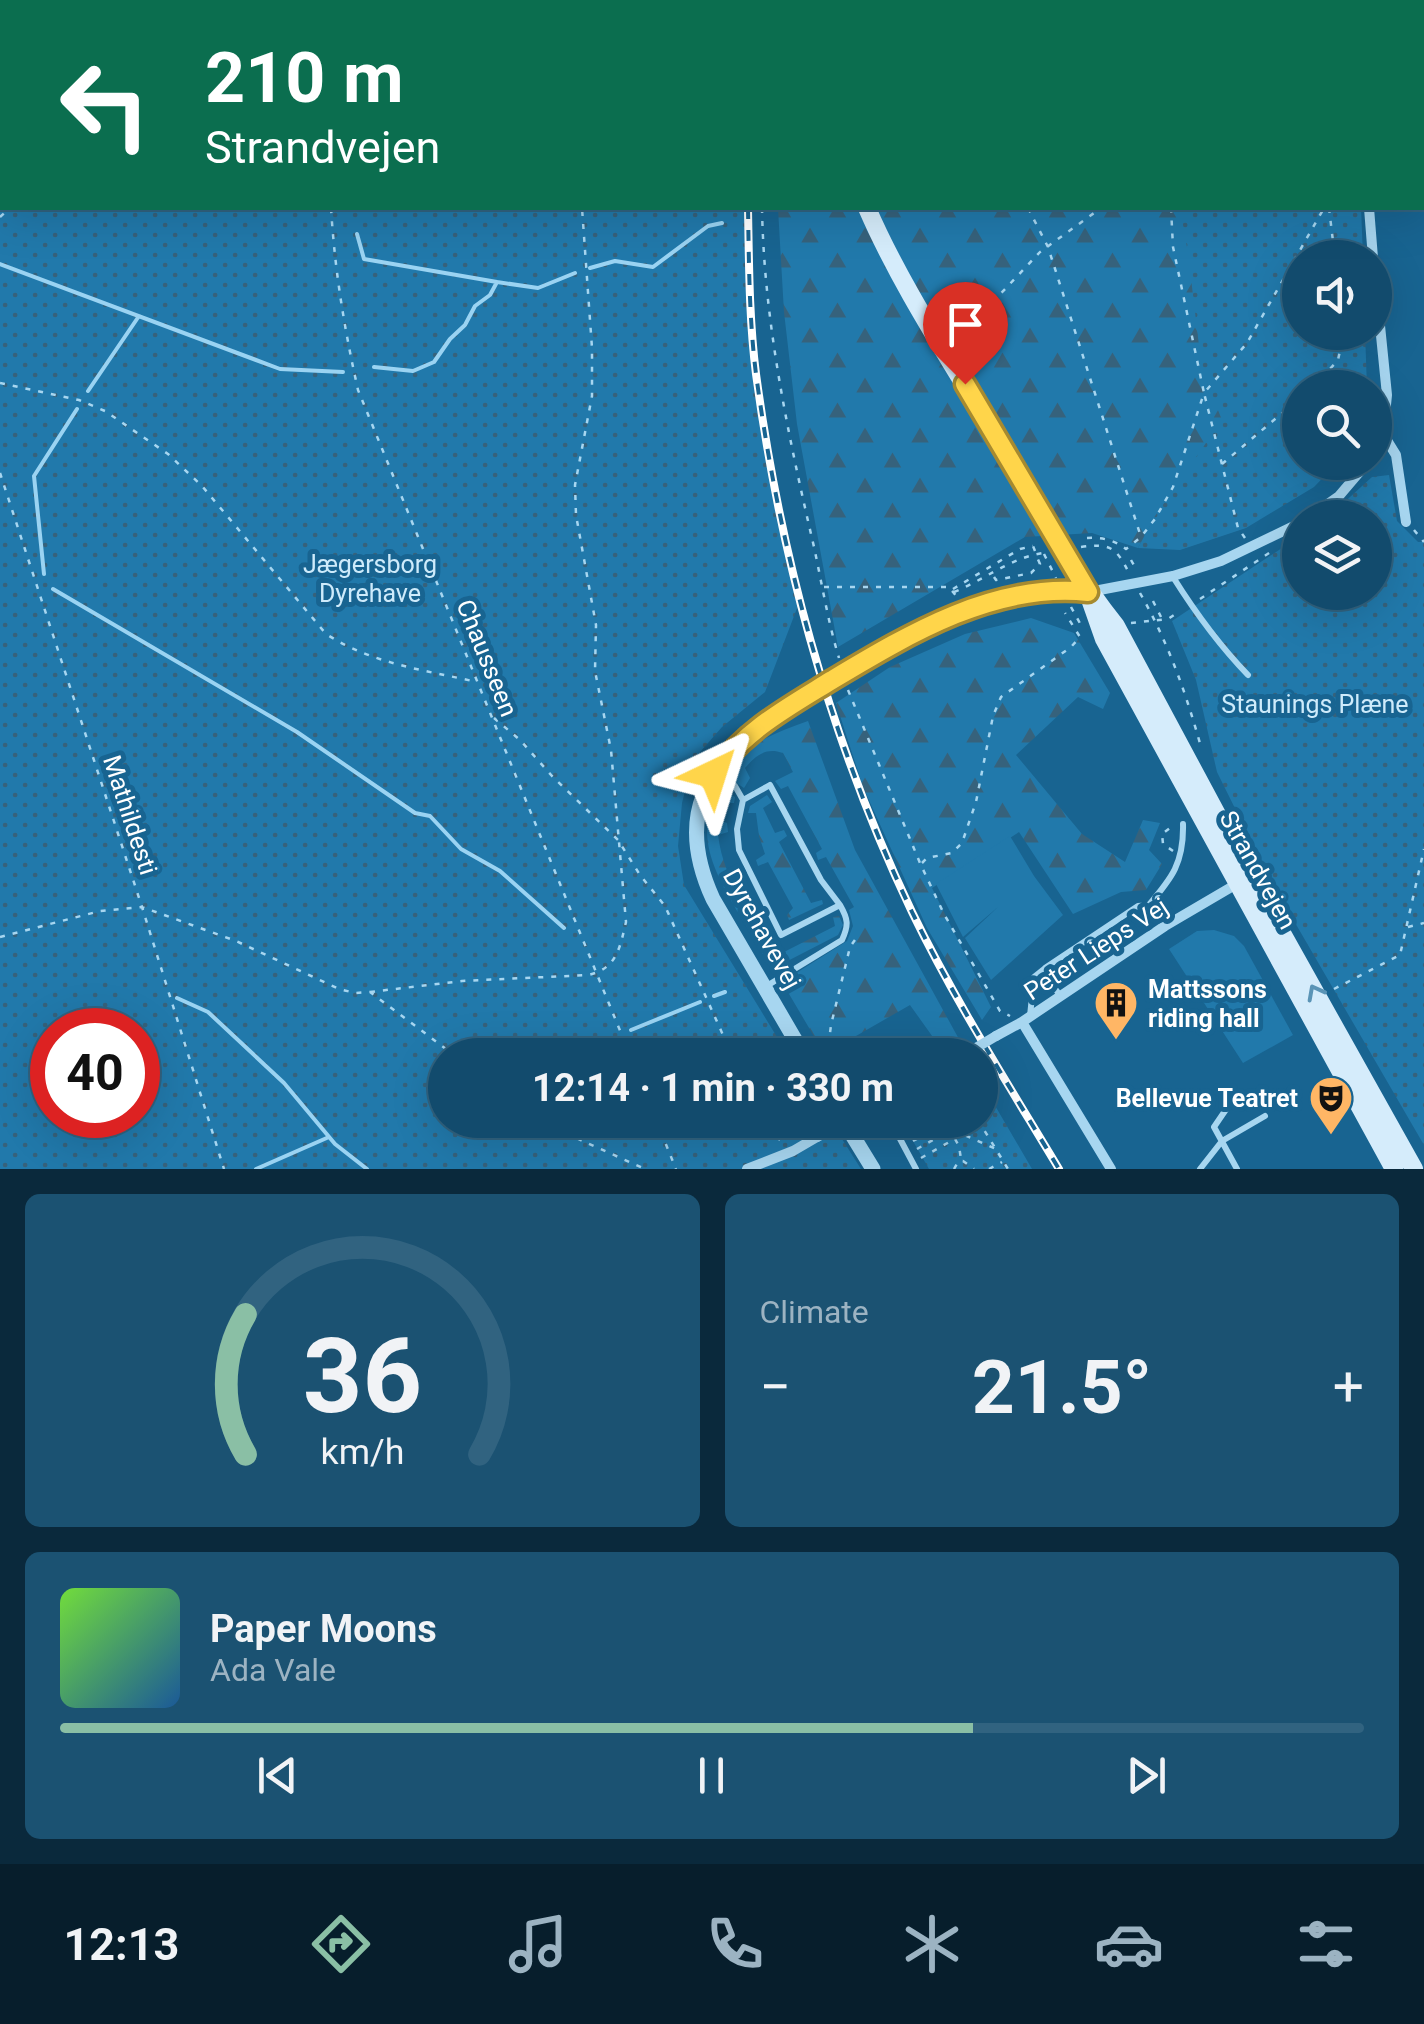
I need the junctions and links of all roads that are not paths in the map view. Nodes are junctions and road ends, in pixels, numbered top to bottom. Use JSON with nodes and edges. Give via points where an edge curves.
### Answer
{"nodes":[{"id":1,"x":867,"y":210,"type":"edge"},
{"id":2,"x":1368,"y":210,"type":"edge"},
{"id":3,"x":1371,"y":240,"type":"edge"},
{"id":4,"x":1392,"y":448,"type":"edge"},
{"id":5,"x":1353,"y":480,"type":"edge"},
{"id":6,"x":1333,"y":500,"type":"edge"},
{"id":7,"x":1406,"y":522,"type":"road end"},
{"id":8,"x":1282,"y":531,"type":"edge"},
{"id":9,"x":1173,"y":576,"type":"junction"},
{"id":10,"x":1088,"y":592,"type":"junction"},
{"id":11,"x":1248,"y":675,"type":"dead end"},
{"id":12,"x":713,"y":774,"type":"junction"},
{"id":13,"x":742,"y":800,"type":"junction"},
{"id":14,"x":1179,"y":824,"type":"road end"},
{"id":15,"x":1243,"y":880,"type":"junction"},
{"id":16,"x":840,"y":906,"type":"junction"},
{"id":17,"x":1148,"y":906,"type":"junction"},
{"id":18,"x":1165,"y":926,"type":"junction"},
{"id":19,"x":1045,"y":968,"type":"junction"},
{"id":20,"x":765,"y":988,"type":"junction"},
{"id":21,"x":1060,"y":996,"type":"junction"},
{"id":22,"x":1026,"y":1019,"type":"junction"},
{"id":23,"x":794,"y":1038,"type":"edge"},
{"id":24,"x":993,"y":1038,"type":"edge"},
{"id":25,"x":1365,"y":1097,"type":"junction"},
{"id":26,"x":1227,"y":1108,"type":"dead end"},
{"id":27,"x":1265,"y":1116,"type":"dead end"},
{"id":28,"x":815,"y":1138,"type":"edge"},
{"id":29,"x":856,"y":1138,"type":"edge"},
{"id":30,"x":1222,"y":1142,"type":"junction"},
{"id":31,"x":747,"y":1169,"type":"edge"},
{"id":32,"x":874,"y":1169,"type":"edge"},
{"id":33,"x":1111,"y":1169,"type":"edge"},
{"id":34,"x":1200,"y":1169,"type":"edge"},
{"id":35,"x":1237,"y":1169,"type":"edge"},
{"id":36,"x":1394,"y":1169,"type":"edge"},
{"id":37,"x":1414,"y":1169,"type":"edge"}],
"edges":[{"from":1,"to":10,"type":"main road","name":"Strandvejen"},
{"from":2,"to":3,"type":"street"},
{"from":4,"to":7,"type":"street"},
{"from":5,"to":6,"type":"street"},
{"from":8,"to":9,"type":"street"},
{"from":9,"to":10,"type":"street"},
{"from":9,"to":11,"type":"lane"},
{"from":10,"to":12,"type":"street","name":"Dyrehavevej","bridge":true,"via":[[1008,598],[922,629],[773,716]]},
{"from":10,"to":15,"type":"main road","name":"Strandvejen","via":[[1116,626]]},
{"from":12,"to":13,"type":"lane","via":[[735,786]]},
{"from":12,"to":20,"type":"street","name":"Dyrehavevej","via":[[702,798],[696,852],[713,899]]},
{"from":13,"to":16,"type":"lane","via":[[770,785]]},
{"from":13,"to":16,"type":"lane","via":[[739,850],[782,935]]},
{"from":14,"to":17,"type":"lane","via":[[1183,842],[1174,876]]},
{"from":15,"to":18,"type":"street","name":"Peter Lieps Vej"},
{"from":15,"to":25,"type":"main road","name":"Strandvejen"},
{"from":25,"to":15,"type":"main road","name":"Strandvejen","one_way":true,"via":[[1318,998]]},
{"from":16,"to":20,"type":"lane","via":[[848,919],[842,940]]},
{"from":17,"to":18,"type":"lane"},
{"from":17,"to":19,"type":"lane","via":[[1138,906]]},
{"from":18,"to":21,"type":"street","name":"Peter Lieps Vej"},
{"from":19,"to":21,"type":"lane"},
{"from":19,"to":22,"type":"lane","via":[[1034,977]]},
{"from":20,"to":23,"type":"street","name":"Dyrehavevej"},
{"from":21,"to":22,"type":"street","name":"Peter Lieps Vej"},
{"from":22,"to":24,"type":"street","name":"Peter Lieps Vej","bridge":true},
{"from":22,"to":33,"type":"street"},
{"from":25,"to":36,"type":"main road","name":"Strandvejen"},
{"from":25,"to":37,"type":"main road","name":"Strandvejen"},
{"from":26,"to":30,"type":"lane","via":[[1214,1127]]},
{"from":27,"to":30,"type":"lane"},
{"from":28,"to":31,"type":"street","bridge":true},
{"from":29,"to":32,"type":"street"},
{"from":30,"to":34,"type":"lane"},
{"from":30,"to":35,"type":"lane"}]}
